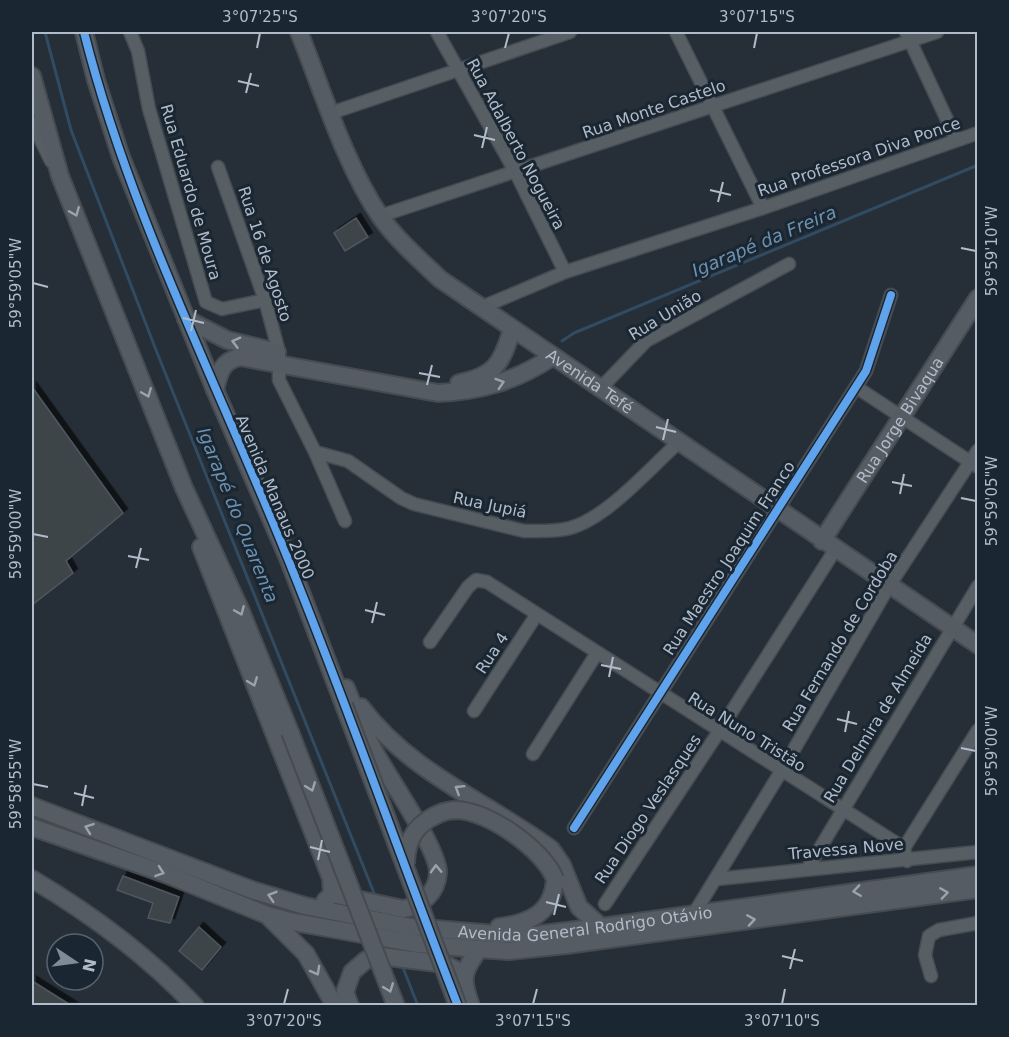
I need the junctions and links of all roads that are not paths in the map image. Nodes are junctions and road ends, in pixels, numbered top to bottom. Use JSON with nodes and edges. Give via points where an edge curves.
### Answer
{"nodes":[{"id":1,"x":84,"y":32,"type":"edge"},
{"id":2,"x":130,"y":32,"type":"edge"},
{"id":3,"x":299,"y":32,"type":"edge"},
{"id":4,"x":438,"y":32,"type":"edge"},
{"id":5,"x":570,"y":32,"type":"edge"},
{"id":6,"x":676,"y":32,"type":"edge"},
{"id":7,"x":937,"y":32,"type":"edge"},
{"id":8,"x":909,"y":36,"type":"edge"},
{"id":9,"x":457,"y":70,"type":"junction"},
{"id":10,"x":32,"y":76,"type":"edge"},
{"id":11,"x":714,"y":106,"type":"junction"},
{"id":12,"x":331,"y":113,"type":"junction"},
{"id":13,"x":32,"y":122,"type":"edge"},
{"id":14,"x":978,"y":133,"type":"edge"},
{"id":15,"x":956,"y":140,"type":"junction"},
{"id":16,"x":218,"y":167,"type":"dead end"},
{"id":17,"x":516,"y":172,"type":"junction"},
{"id":18,"x":60,"y":176,"type":"junction"},
{"id":19,"x":763,"y":208,"type":"junction"},
{"id":20,"x":380,"y":216,"type":"junction"},
{"id":21,"x":789,"y":264,"type":"dead end"},
{"id":22,"x":565,"y":272,"type":"junction"},
{"id":23,"x":891,"y":295,"type":"dead end"},
{"id":24,"x":978,"y":298,"type":"edge"},
{"id":25,"x":265,"y":300,"type":"junction"},
{"id":26,"x":480,"y":308,"type":"junction"},
{"id":27,"x":186,"y":319,"type":"junction"},
{"id":28,"x":512,"y":329,"type":"junction"},
{"id":29,"x":279,"y":357,"type":"junction"},
{"id":30,"x":552,"y":357,"type":"junction"},
{"id":31,"x":856,"y":387,"type":"junction"},
{"id":32,"x":215,"y":390,"type":"junction"},
{"id":33,"x":599,"y":390,"type":"junction"},
{"id":34,"x":902,"y":418,"type":"junction"},
{"id":35,"x":678,"y":443,"type":"junction"},
{"id":36,"x":978,"y":450,"type":"edge"},
{"id":37,"x":315,"y":452,"type":"junction"},
{"id":38,"x":974,"y":464,"type":"edge"},
{"id":39,"x":184,"y":488,"type":"junction"},
{"id":40,"x":776,"y":509,"type":"junction"},
{"id":41,"x":345,"y":521,"type":"dead end"},
{"id":42,"x":829,"y":546,"type":"junction"},
{"id":43,"x":288,"y":558,"type":"junction"},
{"id":44,"x":890,"y":586,"type":"junction"},
{"id":45,"x":978,"y":586,"type":"edge"},
{"id":46,"x":537,"y":614,"type":"junction"},
{"id":47,"x":950,"y":627,"type":"junction"},
{"id":48,"x":430,"y":642,"type":"dead end"},
{"id":49,"x":978,"y":645,"type":"edge"},
{"id":50,"x":597,"y":653,"type":"junction"},
{"id":51,"x":346,"y":687,"type":"junction"},
{"id":52,"x":658,"y":693,"type":"junction"},
{"id":53,"x":474,"y":711,"type":"dead end"},
{"id":54,"x":720,"y":730,"type":"junction"},
{"id":55,"x":978,"y":730,"type":"edge"},
{"id":56,"x":533,"y":754,"type":"dead end"},
{"id":57,"x":782,"y":771,"type":"junction"},
{"id":58,"x":32,"y":806,"type":"edge"},
{"id":59,"x":843,"y":809,"type":"junction"},
{"id":60,"x":32,"y":827,"type":"edge"},
{"id":61,"x":574,"y":828,"type":"dead end"},
{"id":62,"x":904,"y":848,"type":"junction"},
{"id":63,"x":978,"y":852,"type":"edge"},
{"id":64,"x":908,"y":861,"type":"junction"},
{"id":65,"x":808,"y":868,"type":"junction"},
{"id":66,"x":406,"y":871,"type":"junction"},
{"id":67,"x":978,"y":875,"type":"edge"},
{"id":68,"x":32,"y":879,"type":"edge"},
{"id":69,"x":717,"y":879,"type":"junction"},
{"id":70,"x":978,"y":889,"type":"edge"},
{"id":71,"x":332,"y":894,"type":"junction"},
{"id":72,"x":605,"y":904,"type":"dead end"},
{"id":73,"x":305,"y":906,"type":"junction"},
{"id":74,"x":695,"y":912,"type":"junction"},
{"id":75,"x":267,"y":915,"type":"junction"},
{"id":76,"x":978,"y":923,"type":"edge"},
{"id":77,"x":601,"y":927,"type":"junction"},
{"id":78,"x":461,"y":931,"type":"junction"},
{"id":79,"x":479,"y":949,"type":"junction"},
{"id":80,"x":419,"y":952,"type":"junction"},
{"id":81,"x":932,"y":976,"type":"dead end"},
{"id":82,"x":463,"y":983,"type":"junction"},
{"id":83,"x":195,"y":1005,"type":"edge"},
{"id":84,"x":335,"y":1005,"type":"edge"},
{"id":85,"x":350,"y":1005,"type":"edge"},
{"id":86,"x":396,"y":1005,"type":"edge"},
{"id":87,"x":458,"y":1005,"type":"edge"},
{"id":88,"x":471,"y":1005,"type":"edge"}],
"edges":[{"from":1,"to":27,"type":"main road","name":"Avenida Manaus 2000","via":[[121,157]]},
{"from":2,"to":25,"type":"street","name":"Rua Eduardo de Moura","via":[[206,302],[222,309]]},
{"from":3,"to":12,"type":"main road","name":"Avenida Tefé"},
{"from":4,"to":9,"type":"street","name":"Rua Adalberto Nogueira"},
{"from":5,"to":9,"type":"street"},
{"from":6,"to":11,"type":"street"},
{"from":7,"to":8,"type":"street","name":"Rua Monte Castelo"},
{"from":8,"to":11,"type":"street","name":"Rua Monte Castelo"},
{"from":8,"to":15,"type":"street"},
{"from":9,"to":12,"type":"street"},
{"from":9,"to":17,"type":"street","name":"Rua Adalberto Nogueira"},
{"from":10,"to":18,"type":"main road"},
{"from":11,"to":17,"type":"street","name":"Rua Monte Castelo"},
{"from":11,"to":19,"type":"street"},
{"from":12,"to":20,"type":"main road","name":"Avenida Tefé"},
{"from":13,"to":18,"type":"street"},
{"from":14,"to":15,"type":"street","name":"Rua Professora Diva Ponce"},
{"from":15,"to":19,"type":"street","name":"Rua Professora Diva Ponce"},
{"from":16,"to":25,"type":"street","name":"Rua 16 de Agosto"},
{"from":17,"to":20,"type":"street","name":"Rua Monte Castelo"},
{"from":17,"to":22,"type":"street","name":"Rua Adalberto Nogueira"},
{"from":18,"to":39,"type":"main road","one_way":true},
{"from":19,"to":22,"type":"street","name":"Rua Professora Diva Ponce"},
{"from":20,"to":26,"type":"main road","name":"Avenida Tefé","via":[[440,279]]},
{"from":21,"to":33,"type":"street","name":"Rua União","via":[[646,341]]},
{"from":22,"to":26,"type":"street","name":"Rua Professora Diva Ponce"},
{"from":23,"to":31,"type":"street","name":"Rua Maestro Joaquim Franco","via":[[875,351]]},
{"from":24,"to":34,"type":"main road","name":"Rua Jorge Bivaqua"},
{"from":25,"to":29,"type":"street","name":"Rua 16 de Agosto"},
{"from":26,"to":28,"type":"main road","name":"Avenida Tefé"},
{"from":29,"to":27,"type":"main road","one_way":true,"via":[[227,340]]},
{"from":27,"to":32,"type":"main road","name":"Avenida Manaus 2000"},
{"from":28,"to":29,"type":"main road","via":[[499,364],[489,373],[460,383],[423,382]]},
{"from":28,"to":30,"type":"main road","name":"Avenida Tefé"},
{"from":29,"to":30,"type":"main road","one_way":true,"via":[[438,393],[505,382]]},
{"from":29,"to":32,"type":"main road","via":[[232,359],[223,366]]},
{"from":29,"to":37,"type":"street","name":"Rua 16 de Agosto","via":[[282,388]]},
{"from":30,"to":33,"type":"main road","name":"Avenida Tefé"},
{"from":31,"to":34,"type":"street"},
{"from":31,"to":40,"type":"street","name":"Rua Maestro Joaquim Franco"},
{"from":32,"to":43,"type":"main road","name":"Avenida Manaus 2000"},
{"from":33,"to":35,"type":"main road","name":"Avenida Tefé"},
{"from":34,"to":38,"type":"street"},
{"from":34,"to":42,"type":"main road","name":"Rua Jorge Bivaqua"},
{"from":35,"to":37,"type":"street","name":"Rua Jupiá","via":[[594,517],[570,528],[539,531],[524,531],[414,504],[348,461]]},
{"from":35,"to":40,"type":"main road","name":"Avenida Tefé"},
{"from":36,"to":38,"type":"street","name":"Rua Fernando de Cordoba"},
{"from":37,"to":41,"type":"street","name":"Rua 16 de Agosto"},
{"from":38,"to":44,"type":"street","name":"Rua Fernando de Cordoba"},
{"from":39,"to":71,"type":"main road","one_way":true,"via":[[204,557],[331,878]]},
{"from":39,"to":86,"type":"main road","one_way":true,"bridge":true,"via":[[240,609]]},
{"from":40,"to":42,"type":"main road","name":"Avenida Tefé"},
{"from":40,"to":52,"type":"street","name":"Rua Maestro Joaquim Franco"},
{"from":42,"to":44,"type":"main road","name":"Avenida Tefé"},
{"from":42,"to":54,"type":"street","name":"Rua Diogo Veslasques"},
{"from":43,"to":51,"type":"main road"},
{"from":43,"to":66,"type":"main road","name":"Avenida Manaus 2000","bridge":true},
{"from":44,"to":47,"type":"main road","name":"Avenida Tefé"},
{"from":44,"to":57,"type":"street","name":"Rua Fernando de Cordoba"},
{"from":45,"to":47,"type":"street","name":"Rua Delmira de Almeida"},
{"from":46,"to":48,"type":"street","name":"Rua Nuno Tristão","via":[[487,582],[477,580]]},
{"from":46,"to":50,"type":"street","name":"Rua Nuno Tristão"},
{"from":46,"to":53,"type":"street","name":"Rua 4"},
{"from":47,"to":49,"type":"main road","name":"Avenida Tefé"},
{"from":47,"to":59,"type":"street","name":"Rua Delmira de Almeida"},
{"from":50,"to":52,"type":"street","name":"Rua Nuno Tristão"},
{"from":50,"to":56,"type":"street"},
{"from":71,"to":51,"type":"main road","one_way":true,"via":[[403,909],[430,895],[438,874],[436,863],[370,745]]},
{"from":77,"to":51,"type":"main road","one_way":true,"via":[[579,907],[551,849],[404,753],[378,730]]},
{"from":52,"to":54,"type":"street","name":"Rua Nuno Tristão"},
{"from":52,"to":61,"type":"street","name":"Rua Maestro Joaquim Franco"},
{"from":54,"to":57,"type":"street","name":"Rua Nuno Tristão"},
{"from":54,"to":72,"type":"street","name":"Rua Diogo Veslasques"},
{"from":55,"to":62,"type":"street"},
{"from":57,"to":59,"type":"street","name":"Rua Nuno Tristão"},
{"from":57,"to":69,"type":"street","name":"Rua Fernando de Cordoba"},
{"from":73,"to":58,"type":"main road","name":"Avenida General Rodrigo Otávio","one_way":true,"via":[[252,890]]},
{"from":59,"to":62,"type":"street","name":"Rua Nuno Tristão"},
{"from":59,"to":65,"type":"street","name":"Rua Delmira de Almeida"},
{"from":60,"to":75,"type":"main road","name":"Avenida General Rodrigo Otávio","one_way":true},
{"from":62,"to":64,"type":"street"},
{"from":63,"to":64,"type":"street","name":"Travessa Nove"},
{"from":64,"to":65,"type":"street","name":"Travessa Nove"},
{"from":65,"to":69,"type":"street","name":"Travessa Nove"},
{"from":66,"to":78,"type":"main road","bridge":true,"via":[[409,843],[416,830],[428,818],[457,810],[487,819],[544,858],[555,879],[554,892],[548,905],[530,921]]},
{"from":66,"to":87,"type":"main road","name":"Avenida Manaus 2000","bridge":true},
{"from":67,"to":74,"type":"main road","name":"Avenida General Rodrigo Otávio","one_way":true},
{"from":68,"to":83,"type":"main road","via":[[99,921]]},
{"from":69,"to":74,"type":"street","name":"Rua Fernando de Cordoba"},
{"from":79,"to":70,"type":"main road","name":"Avenida General Rodrigo Otávio","one_way":true,"via":[[566,945]]},
{"from":71,"to":73,"type":"main road","via":[[322,904]]},
{"from":73,"to":78,"type":"main road","name":"Avenida General Rodrigo Otávio","via":[[411,927]]},
{"from":74,"to":77,"type":"main road","name":"Avenida General Rodrigo Otávio"},
{"from":75,"to":80,"type":"main road","name":"Avenida General Rodrigo Otávio","via":[[376,937]]},
{"from":75,"to":84,"type":"main road","one_way":true,"via":[[306,954]]},
{"from":76,"to":81,"type":"street","via":[[939,930],[929,936],[926,955]]},
{"from":77,"to":78,"type":"main road","name":"Avenida General Rodrigo Otávio","via":[[534,935]]},
{"from":79,"to":80,"type":"main road","name":"Avenida General Rodrigo Otávio"},
{"from":79,"to":82,"type":"main road","via":[[465,971]]},
{"from":80,"to":82,"type":"main road","via":[[453,967]]},
{"from":80,"to":85,"type":"main road","via":[[366,960],[352,972],[345,992]]},
{"from":82,"to":88,"type":"main road"}]}
